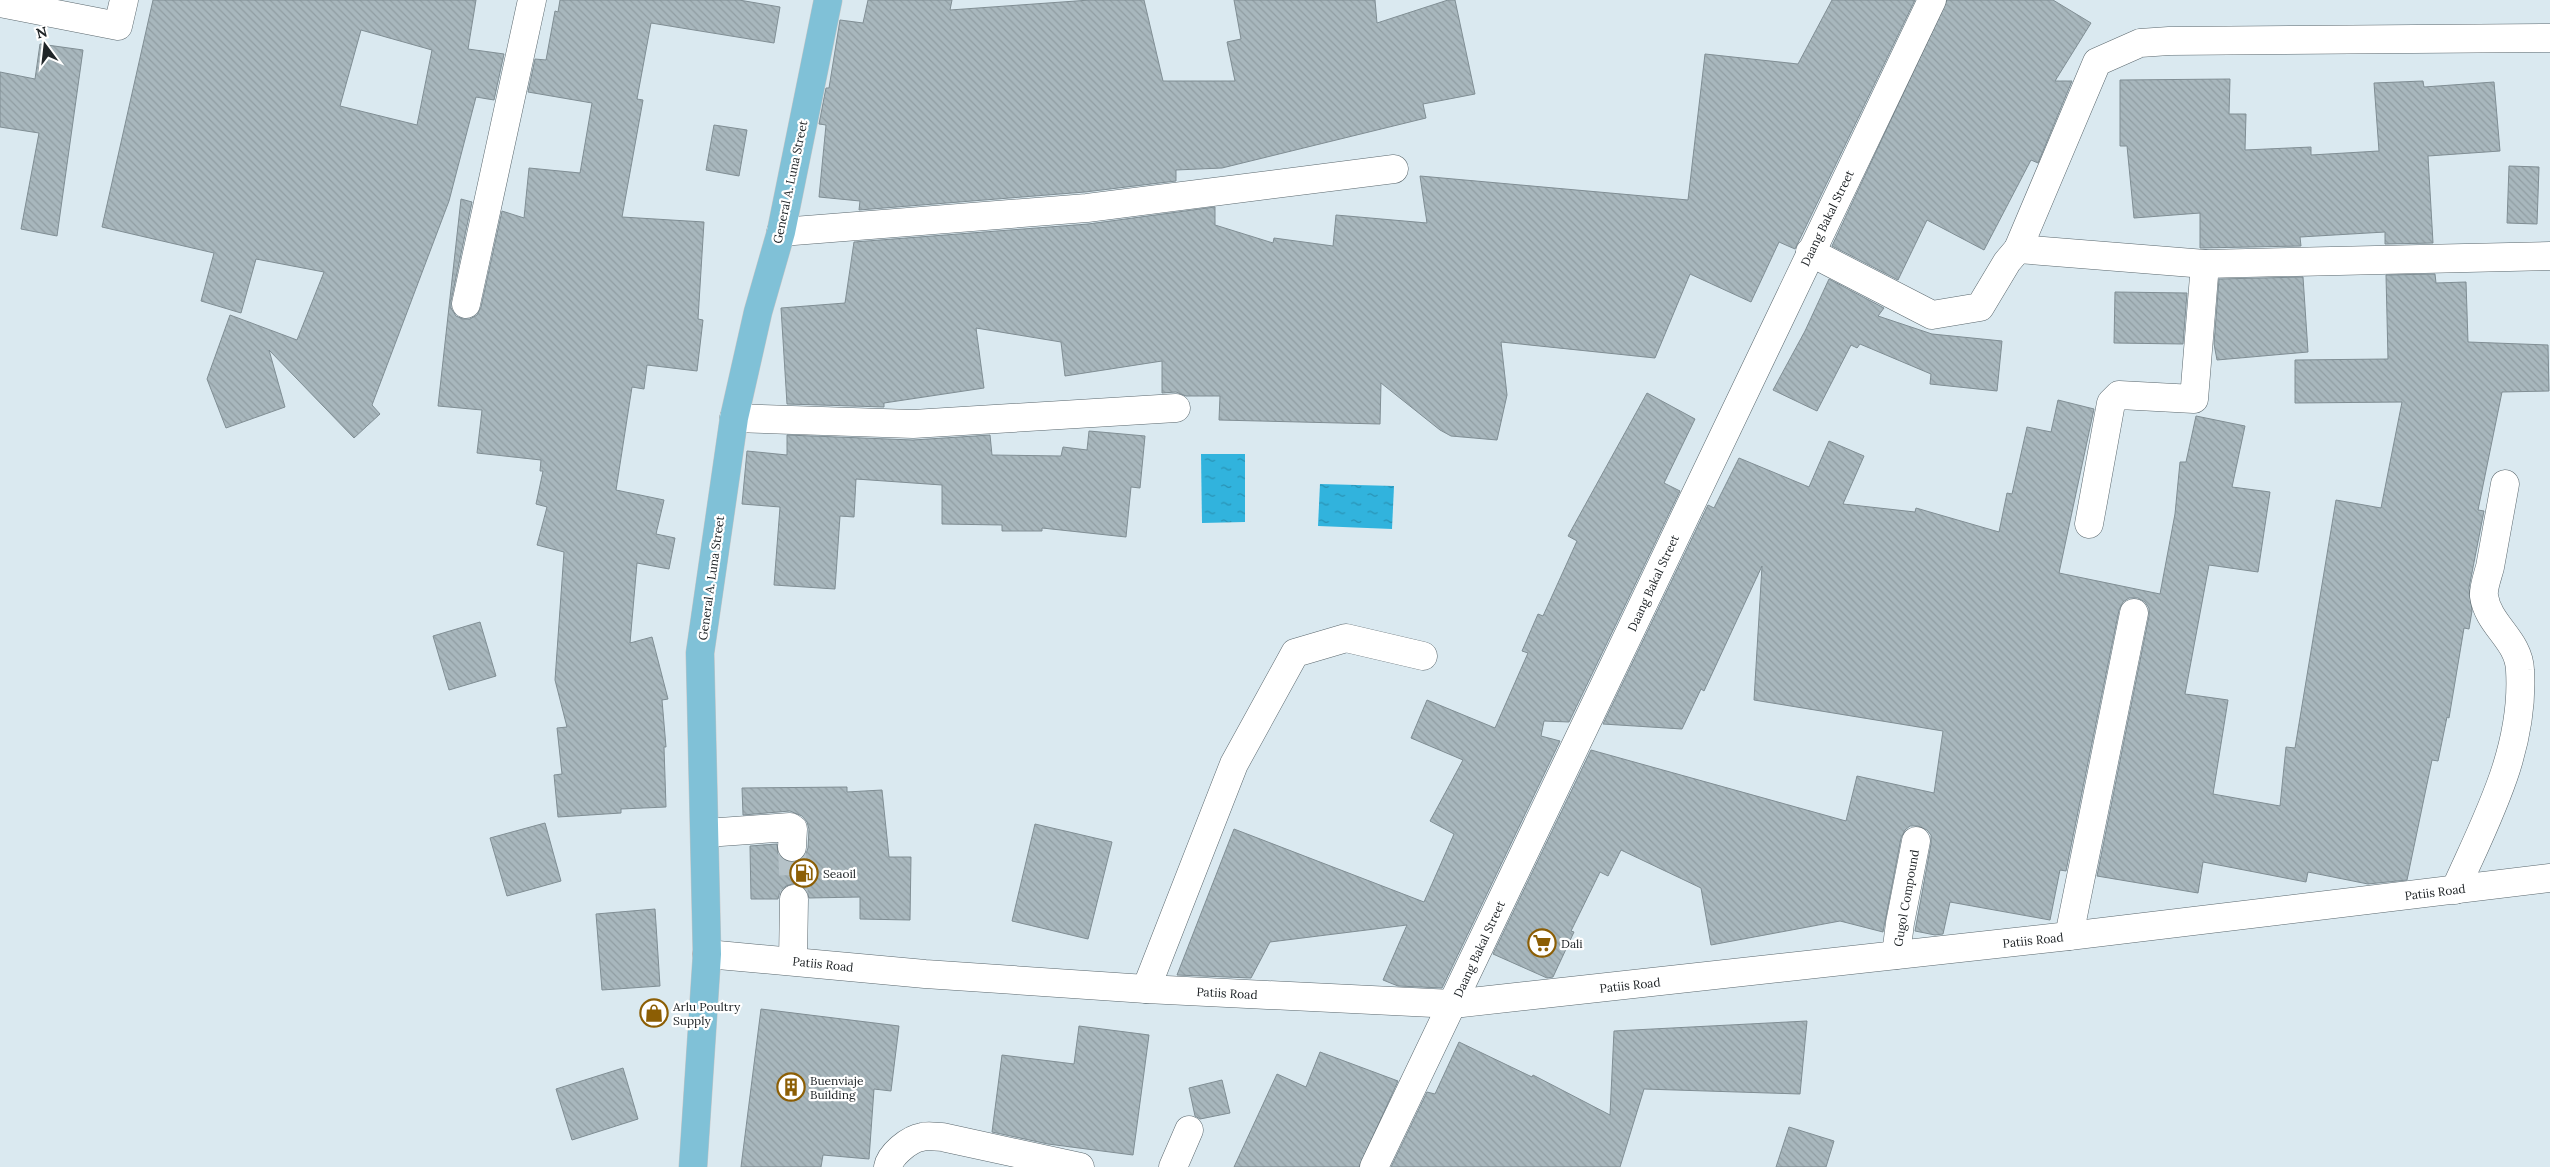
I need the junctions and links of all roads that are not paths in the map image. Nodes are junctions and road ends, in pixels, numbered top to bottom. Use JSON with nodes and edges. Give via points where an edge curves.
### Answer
{"nodes":[{"id":1,"x":124,"y":0,"type":"edge"},
{"id":2,"x":532,"y":0,"type":"edge"},
{"id":3,"x":828,"y":0,"type":"edge"},
{"id":4,"x":1932,"y":0,"type":"edge"},
{"id":5,"x":0,"y":3,"type":"edge"},
{"id":6,"x":2550,"y":38,"type":"edge"},
{"id":7,"x":1394,"y":170,"type":"dead end"},
{"id":8,"x":781,"y":232,"type":"junction"},
{"id":9,"x":2018,"y":249,"type":"junction"},
{"id":10,"x":1810,"y":252,"type":"junction"},
{"id":11,"x":2550,"y":256,"type":"edge"},
{"id":12,"x":2204,"y":264,"type":"junction"},
{"id":13,"x":466,"y":304,"type":"dead end"},
{"id":14,"x":1176,"y":408,"type":"dead end"},
{"id":15,"x":734,"y":418,"type":"junction"},
{"id":16,"x":2505,"y":484,"type":"dead end"},
{"id":17,"x":2089,"y":524,"type":"dead end"},
{"id":18,"x":2134,"y":613,"type":"dead end"},
{"id":19,"x":1423,"y":656,"type":"dead end"},
{"id":20,"x":706,"y":833,"type":"junction"},
{"id":21,"x":1916,"y":841,"type":"dead end"},
{"id":22,"x":792,"y":847,"type":"tunnel mouth"},
{"id":23,"x":2550,"y":878,"type":"edge"},
{"id":24,"x":2455,"y":890,"type":"junction"},
{"id":25,"x":794,"y":899,"type":"tunnel mouth"},
{"id":26,"x":2069,"y":936,"type":"junction"},
{"id":27,"x":708,"y":954,"type":"junction"},
{"id":28,"x":1896,"y":956,"type":"junction"},
{"id":29,"x":793,"y":961,"type":"junction"},
{"id":30,"x":1146,"y":989,"type":"junction"},
{"id":31,"x":1453,"y":1004,"type":"junction"},
{"id":32,"x":1189,"y":1130,"type":"dead end"},
{"id":33,"x":693,"y":1167,"type":"edge"},
{"id":34,"x":888,"y":1167,"type":"edge"},
{"id":35,"x":1080,"y":1167,"type":"edge"},
{"id":36,"x":1173,"y":1167,"type":"edge"},
{"id":37,"x":1374,"y":1167,"type":"edge"}],
"edges":[{"from":1,"to":5,"type":"street","via":[[118,26]]},
{"from":2,"to":13,"type":"street"},
{"from":3,"to":8,"type":"main road","name":"General A. Luna Street"},
{"from":4,"to":10,"type":"street","name":"Daang Bakal Street"},
{"from":6,"to":9,"type":"street","via":[[2169,40],[2140,43],[2097,62]]},
{"from":7,"to":8,"type":"street","via":[[1086,208]]},
{"from":8,"to":15,"type":"main road","name":"General A. Luna Street","via":[[758,312]]},
{"from":9,"to":10,"type":"street","via":[[1980,307],[1932,315]]},
{"from":9,"to":12,"type":"street"},
{"from":10,"to":31,"type":"street","name":"Daang Bakal Street"},
{"from":11,"to":12,"type":"street"},
{"from":12,"to":17,"type":"street","via":[[2194,399],[2119,395],[2111,403]]},
{"from":14,"to":15,"type":"street","via":[[913,424]]},
{"from":15,"to":20,"type":"main road","name":"General A. Luna Street","via":[[700,653]]},
{"from":16,"to":24,"type":"street","via":[[2484,596],[2492,616],[2519,659],[2520,708],[2514,747],[2503,781]]},
{"from":18,"to":26,"type":"street"},
{"from":19,"to":30,"type":"street","via":[[1346,638],[1295,653],[1234,764]]},
{"from":20,"to":22,"type":"street","via":[[790,828],[793,829]]},
{"from":20,"to":27,"type":"main road","name":"General A. Luna Street"},
{"from":21,"to":28,"type":"street","name":"Gugol Compound"},
{"from":23,"to":24,"type":"street","name":"Patiis Road"},
{"from":24,"to":26,"type":"street","name":"Patiis Road"},
{"from":25,"to":29,"type":"street"},
{"from":26,"to":28,"type":"street","name":"Patiis Road"},
{"from":27,"to":29,"type":"street","name":"Patiis Road"},
{"from":27,"to":33,"type":"main road","name":"General A. Luna Street"},
{"from":28,"to":31,"type":"street","name":"Patiis Road"},
{"from":29,"to":30,"type":"street","name":"Patiis Road","via":[[925,974]]},
{"from":30,"to":31,"type":"street","name":"Patiis Road"},
{"from":31,"to":37,"type":"street","name":"Daang Bakal Street"},
{"from":32,"to":36,"type":"street"},
{"from":34,"to":35,"type":"street","via":[[889,1160],[902,1148],[921,1137],[942,1137]]}]}
